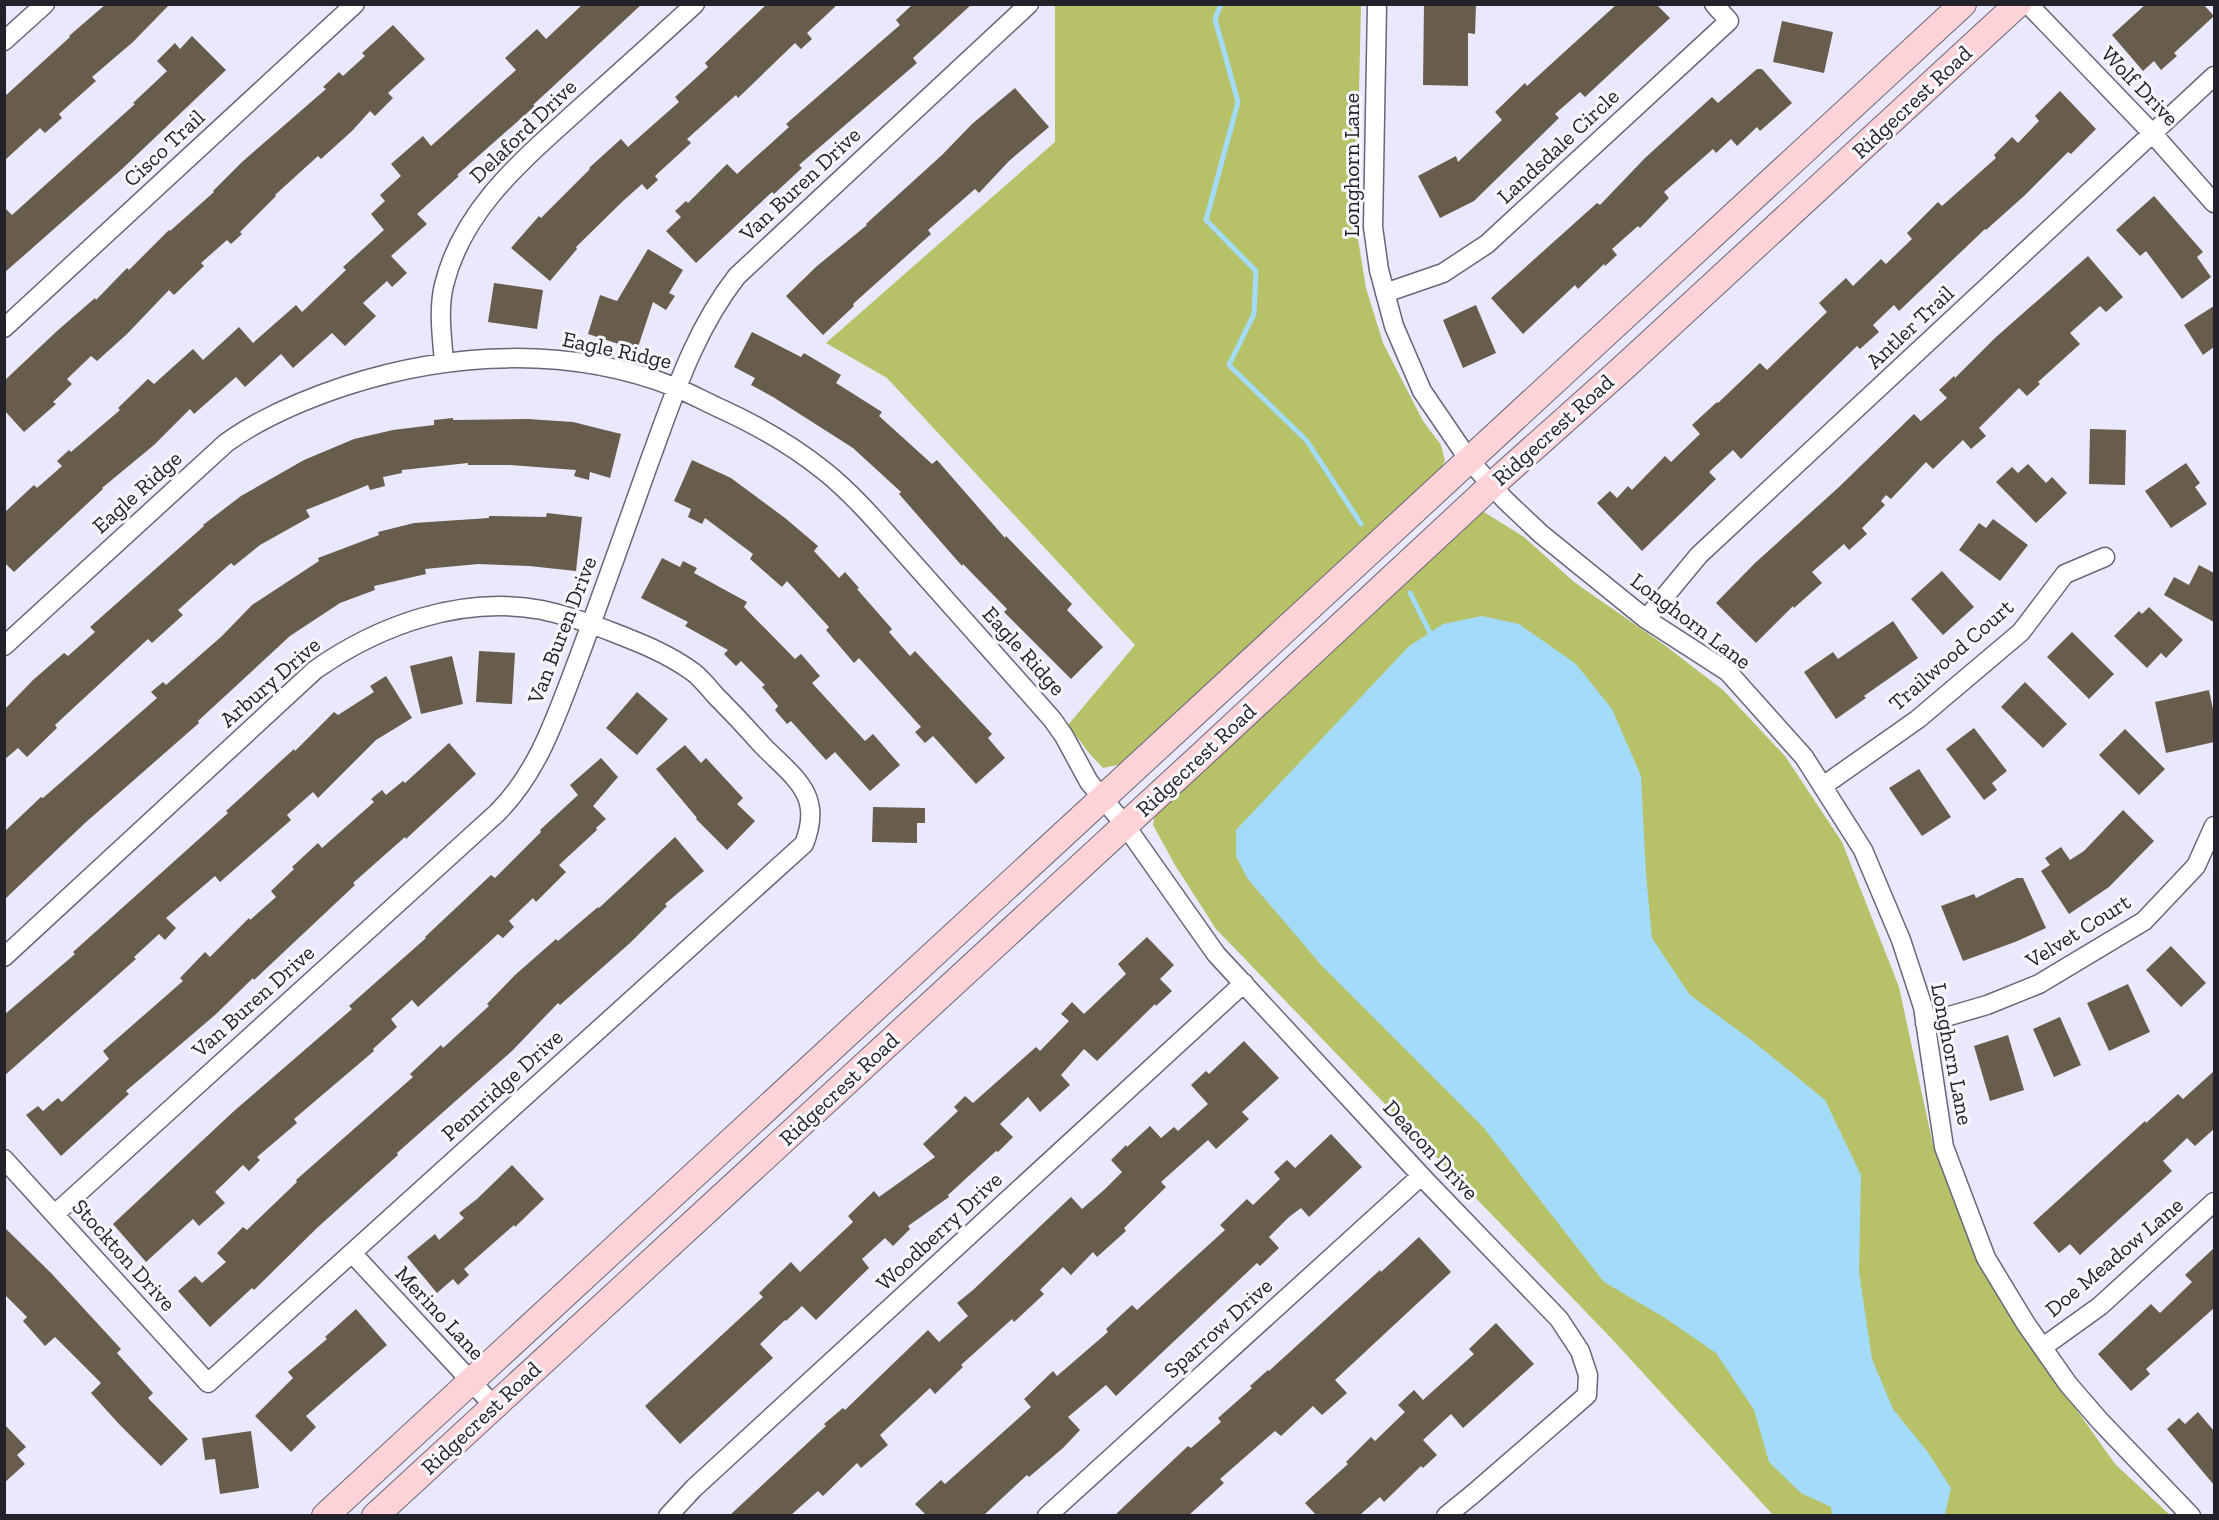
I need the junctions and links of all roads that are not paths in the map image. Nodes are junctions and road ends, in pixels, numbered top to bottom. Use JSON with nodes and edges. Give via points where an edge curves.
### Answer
{"nodes":[{"id":1,"x":45,"y":4,"type":"edge"},
{"id":2,"x":695,"y":4,"type":"edge"},
{"id":3,"x":1029,"y":4,"type":"edge"},
{"id":4,"x":1377,"y":4,"type":"edge"},
{"id":5,"x":1714,"y":4,"type":"edge"},
{"id":6,"x":1963,"y":4,"type":"edge"},
{"id":7,"x":2018,"y":4,"type":"edge"},
{"id":8,"x":2028,"y":4,"type":"edge"},
{"id":9,"x":350,"y":6,"type":"edge"},
{"id":10,"x":4,"y":41,"type":"edge"},
{"id":11,"x":2214,"y":76,"type":"edge"},
{"id":12,"x":2153,"y":134,"type":"junction"},
{"id":13,"x":2214,"y":203,"type":"edge"},
{"id":14,"x":1385,"y":293,"type":"junction"},
{"id":15,"x":4,"y":327,"type":"edge"},
{"id":16,"x":444,"y":362,"type":"junction"},
{"id":17,"x":677,"y":388,"type":"junction"},
{"id":18,"x":1469,"y":460,"type":"junction"},
{"id":19,"x":1491,"y":485,"type":"junction"},
{"id":20,"x":2105,"y":557,"type":"dead end"},
{"id":21,"x":1646,"y":619,"type":"junction"},
{"id":22,"x":591,"y":624,"type":"junction"},
{"id":23,"x":4,"y":646,"type":"edge"},
{"id":24,"x":1822,"y":786,"type":"junction"},
{"id":25,"x":1103,"y":800,"type":"junction"},
{"id":26,"x":812,"y":812,"type":"joint"},
{"id":27,"x":1125,"y":825,"type":"junction"},
{"id":28,"x":2214,"y":826,"type":"edge"},
{"id":29,"x":4,"y":957,"type":"edge"},
{"id":30,"x":1244,"y":983,"type":"junction"},
{"id":31,"x":1925,"y":1023,"type":"junction"},
{"id":32,"x":4,"y":1159,"type":"edge"},
{"id":33,"x":1421,"y":1176,"type":"junction"},
{"id":34,"x":2214,"y":1202,"type":"edge"},
{"id":35,"x":55,"y":1214,"type":"junction"},
{"id":36,"x":352,"y":1253,"type":"junction"},
{"id":37,"x":2043,"y":1347,"type":"junction"},
{"id":38,"x":471,"y":1381,"type":"junction"},
{"id":39,"x":208,"y":1383,"type":"joint"},
{"id":40,"x":494,"y":1406,"type":"junction"},
{"id":41,"x":325,"y":1515,"type":"edge"},
{"id":42,"x":375,"y":1515,"type":"edge"},
{"id":43,"x":668,"y":1515,"type":"edge"},
{"id":44,"x":1047,"y":1515,"type":"edge"},
{"id":45,"x":1446,"y":1515,"type":"edge"},
{"id":46,"x":2191,"y":1515,"type":"edge"}],
"edges":[{"from":1,"to":10,"type":"street"},
{"from":2,"to":16,"type":"street","name":"Delaford Drive","via":[[516,167],[481,206],[457,247],[444,287]]},
{"from":3,"to":17,"type":"street","name":"Van Buren Drive","via":[[737,276],[705,321]]},
{"from":4,"to":14,"type":"street","name":"Longhorn Lane","via":[[1372,200]]},
{"from":5,"to":14,"type":"street","name":"Landsdale Circle","via":[[1729,21],[1487,244],[1443,273]]},
{"from":6,"to":18,"type":"main road","name":"Ridgecrest Road"},
{"from":7,"to":19,"type":"main road","name":"Ridgecrest Road"},
{"from":8,"to":12,"type":"street","name":"Wolf Drive"},
{"from":9,"to":15,"type":"street","name":"Cisco Trail"},
{"from":11,"to":12,"type":"street","name":"Antler Trail"},
{"from":12,"to":13,"type":"street","name":"Wolf Drive"},
{"from":12,"to":21,"type":"street","name":"Antler Trail","via":[[1700,555]]},
{"from":14,"to":18,"type":"street","name":"Longhorn Lane","via":[[1403,350],[1422,391]]},
{"from":16,"to":17,"type":"street","name":"Eagle Ridge","via":[[546,359],[596,366]]},
{"from":16,"to":23,"type":"street","name":"Eagle Ridge","via":[[326,392],[246,428]]},
{"from":17,"to":22,"type":"street","name":"Van Buren Drive"},
{"from":17,"to":25,"type":"street","name":"Eagle Ridge","via":[[789,444],[825,471],[1052,719]]},
{"from":18,"to":19,"type":"street","name":"Longhorn Lane"},
{"from":18,"to":25,"type":"main road","name":"Ridgecrest Road"},
{"from":19,"to":21,"type":"street","name":"Longhorn Lane","via":[[1541,534]]},
{"from":19,"to":27,"type":"main road","name":"Ridgecrest Road"},
{"from":20,"to":24,"type":"street","name":"Trailwood Court","via":[[2065,574],[2021,632],[1918,719]]},
{"from":21,"to":24,"type":"street","name":"Longhorn Lane","via":[[1728,672],[1804,757]]},
{"from":22,"to":26,"type":"street","name":"Arbury Drive","via":[[669,656],[696,674],[802,787]]},
{"from":22,"to":29,"type":"street","name":"Arbury Drive","via":[[522,608],[459,610],[396,626],[344,651],[303,681]]},
{"from":22,"to":35,"type":"street","name":"Van Buren Drive","via":[[546,742],[509,801]]},
{"from":24,"to":31,"type":"street","name":"Longhorn Lane","via":[[1863,850],[1901,940]]},
{"from":25,"to":27,"type":"street","name":"Deacon Drive"},
{"from":25,"to":38,"type":"main road","name":"Ridgecrest Road"},
{"from":26,"to":36,"type":"street","name":"Pennridge Drive","via":[[804,844]]},
{"from":27,"to":30,"type":"street","name":"Deacon Drive","via":[[1216,954]]},
{"from":27,"to":40,"type":"main road","name":"Ridgecrest Road"},
{"from":28,"to":31,"type":"street","name":"Velvet Court","via":[[2196,866],[2144,921],[2039,984],[1987,1005]]},
{"from":30,"to":33,"type":"street","name":"Deacon Drive"},
{"from":30,"to":43,"type":"street","name":"Woodberry Drive"},
{"from":31,"to":37,"type":"street","name":"Longhorn Lane","via":[[1944,1147],[1986,1258]]},
{"from":32,"to":35,"type":"street","name":"Stockton Drive"},
{"from":33,"to":44,"type":"street","name":"Sparrow Drive"},
{"from":33,"to":45,"type":"street","name":"Deacon Drive","via":[[1559,1319],[1580,1351],[1588,1375],[1587,1395]]},
{"from":34,"to":37,"type":"street","name":"Doe Meadow Lane","via":[[2100,1306]]},
{"from":35,"to":39,"type":"street","name":"Stockton Drive"},
{"from":36,"to":38,"type":"street","name":"Merino Lane"},
{"from":36,"to":39,"type":"street","name":"Pennridge Drive"},
{"from":37,"to":46,"type":"street","name":"Longhorn Lane","via":[[2100,1421]]},
{"from":38,"to":40,"type":"street","name":"Merino Lane"},
{"from":38,"to":41,"type":"main road","name":"Ridgecrest Road"},
{"from":40,"to":42,"type":"main road","name":"Ridgecrest Road"}]}
